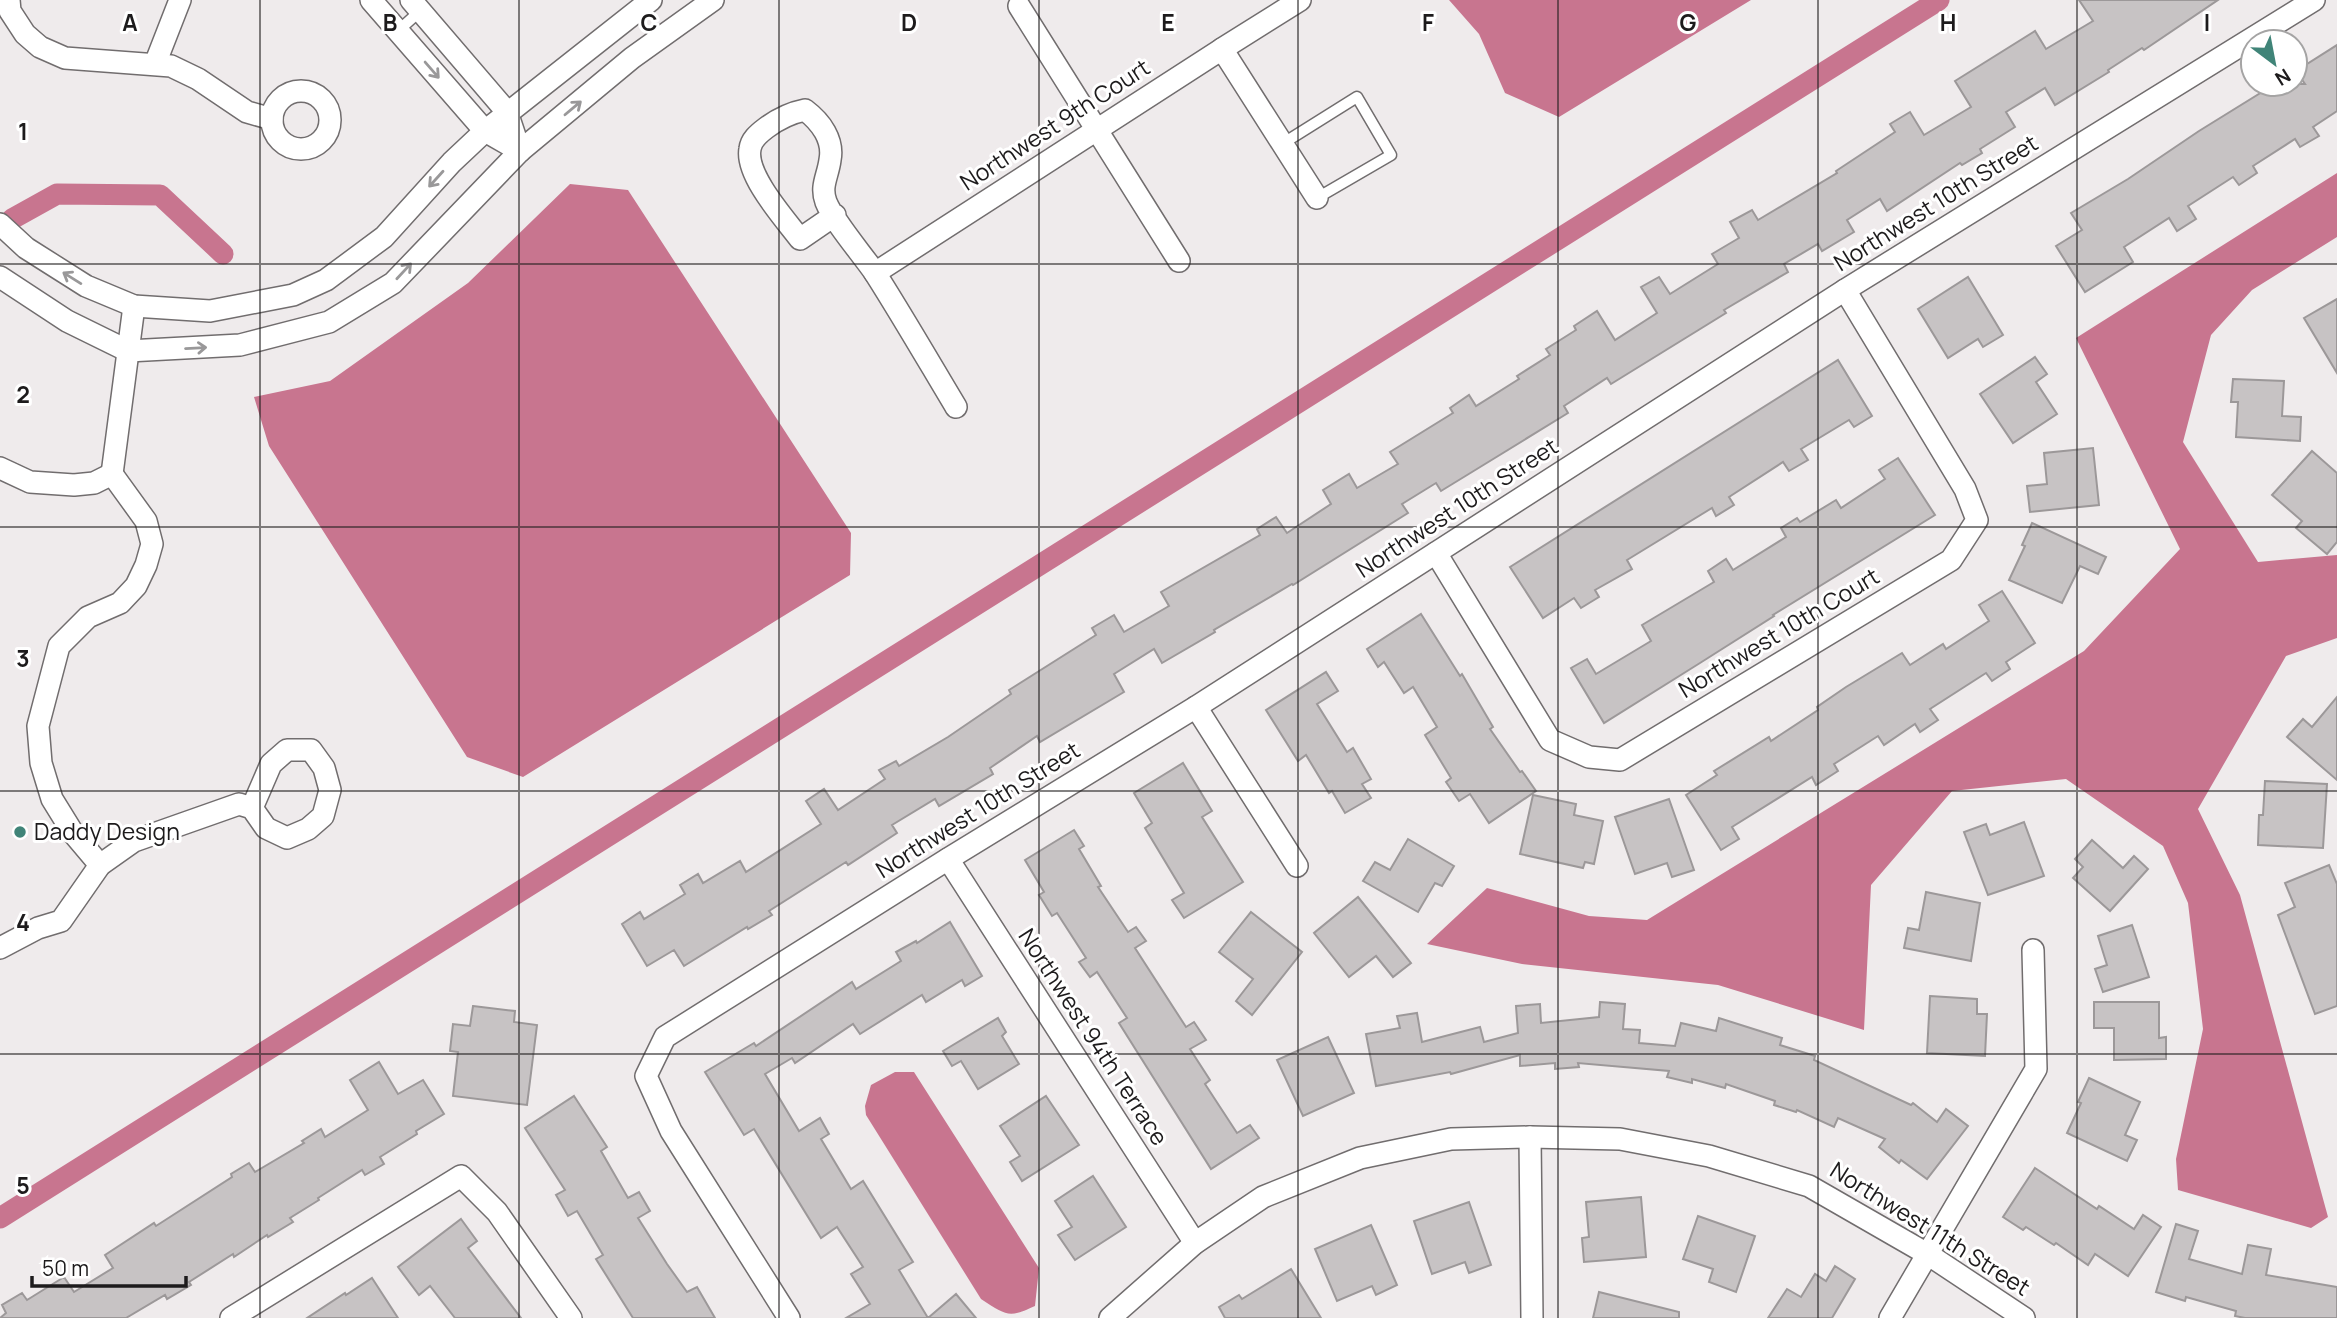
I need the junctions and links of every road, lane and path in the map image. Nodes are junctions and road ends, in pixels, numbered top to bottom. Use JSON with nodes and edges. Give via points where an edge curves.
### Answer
{"nodes":[{"id":1,"x":9,"y":0,"type":"edge"},
{"id":2,"x":180,"y":0,"type":"edge"},
{"id":3,"x":371,"y":0,"type":"edge"},
{"id":4,"x":651,"y":0,"type":"edge"},
{"id":5,"x":713,"y":0,"type":"edge"},
{"id":6,"x":1300,"y":0,"type":"edge"},
{"id":7,"x":2314,"y":0,"type":"edge"},
{"id":8,"x":416,"y":6,"type":"edge"},
{"id":9,"x":1019,"y":6,"type":"dead end"},
{"id":10,"x":398,"y":31,"type":"junction"},
{"id":11,"x":1222,"y":48,"type":"junction"},
{"id":12,"x":155,"y":64,"type":"junction"},
{"id":13,"x":507,"y":112,"type":"junction"},
{"id":14,"x":272,"y":119,"type":"dead end"},
{"id":15,"x":1097,"y":130,"type":"junction"},
{"id":16,"x":485,"y":131,"type":"junction"},
{"id":17,"x":1282,"y":144,"type":"junction"},
{"id":18,"x":520,"y":151,"type":"junction"},
{"id":19,"x":1317,"y":198,"type":"joint"},
{"id":20,"x":835,"y":215,"type":"junction"},
{"id":21,"x":0,"y":224,"type":"edge"},
{"id":22,"x":1180,"y":261,"type":"dead end"},
{"id":23,"x":875,"y":273,"type":"junction"},
{"id":24,"x":0,"y":277,"type":"edge"},
{"id":25,"x":1845,"y":290,"type":"junction"},
{"id":26,"x":134,"y":306,"type":"junction"},
{"id":27,"x":128,"y":351,"type":"junction"},
{"id":28,"x":956,"y":407,"type":"dead end"},
{"id":29,"x":0,"y":468,"type":"edge"},
{"id":30,"x":112,"y":474,"type":"junction"},
{"id":31,"x":1436,"y":554,"type":"junction"},
{"id":32,"x":1196,"y":707,"type":"junction"},
{"id":33,"x":253,"y":808,"type":"dead end"},
{"id":34,"x":948,"y":859,"type":"junction"},
{"id":35,"x":100,"y":865,"type":"junction"},
{"id":36,"x":1297,"y":866,"type":"dead end"},
{"id":37,"x":0,"y":948,"type":"edge"},
{"id":38,"x":2034,"y":950,"type":"dead end"},
{"id":39,"x":1530,"y":1137,"type":"junction"},
{"id":40,"x":1195,"y":1243,"type":"junction"},
{"id":41,"x":1928,"y":1255,"type":"junction"},
{"id":42,"x":231,"y":1318,"type":"edge"},
{"id":43,"x":571,"y":1318,"type":"edge"},
{"id":44,"x":789,"y":1318,"type":"edge"},
{"id":45,"x":1110,"y":1318,"type":"edge"},
{"id":46,"x":1532,"y":1318,"type":"edge"},
{"id":47,"x":1890,"y":1318,"type":"edge"},
{"id":48,"x":2024,"y":1318,"type":"edge"}],
"edges":[{"from":1,"to":12,"type":"street","via":[[10,11],[25,34],[65,58]]},
{"from":2,"to":12,"type":"street"},
{"from":3,"to":10,"type":"street"},
{"from":4,"to":13,"type":"street"},
{"from":18,"to":5,"type":"street","one_way":true,"via":[[632,58]]},
{"from":6,"to":11,"type":"street","name":"Northwest 9th Court"},
{"from":7,"to":25,"type":"street","name":"Northwest 10th Street"},
{"from":8,"to":10,"type":"lane"},
{"from":8,"to":13,"type":"street"},
{"from":9,"to":15,"type":"street"},
{"from":10,"to":16,"type":"street","one_way":true},
{"from":11,"to":15,"type":"street","name":"Northwest 9th Court"},
{"from":11,"to":17,"type":"street"},
{"from":12,"to":14,"type":"street","via":[[171,66],[247,112]]},
{"from":13,"to":16,"type":"street"},
{"from":13,"to":18,"type":"street"},
{"from":15,"to":22,"type":"street"},
{"from":15,"to":23,"type":"street","name":"Northwest 9th Court"},
{"from":16,"to":18,"type":"street"},
{"from":16,"to":26,"type":"street","one_way":true,"via":[[384,237],[326,280],[293,295],[210,311]]},
{"from":17,"to":19,"type":"street"},
{"from":17,"to":19,"type":"lane","via":[[1357,97],[1391,155]]},
{"from":27,"to":18,"type":"street","one_way":true,"via":[[240,345],[329,321],[393,283]]},
{"from":20,"to":20,"type":"street","via":[[822,189],[831,158],[829,141],[818,120],[805,110],[790,113],[756,136],[750,165],[800,239]]},
{"from":20,"to":23,"type":"street"},
{"from":26,"to":21,"type":"street","one_way":true,"via":[[86,286],[26,248]]},
{"from":23,"to":28,"type":"street"},
{"from":24,"to":27,"type":"street","via":[[67,321]]},
{"from":25,"to":31,"type":"street","name":"Northwest 10th Street"},
{"from":25,"to":31,"type":"street","name":"Northwest 10th Court","via":[[1965,489],[1977,520],[1951,559],[1939,567],[1620,760],[1588,757],[1550,740]]},
{"from":26,"to":27,"type":"street"},
{"from":27,"to":30,"type":"street"},
{"from":29,"to":30,"type":"street","via":[[30,482],[74,485],[94,483]]},
{"from":30,"to":35,"type":"street","via":[[146,521],[152,544],[146,565],[136,586],[120,603],[88,617],[59,646],[38,726],[41,763],[51,799]]},
{"from":31,"to":32,"type":"street","name":"Northwest 10th Street"},
{"from":32,"to":34,"type":"street","name":"Northwest 10th Street"},
{"from":32,"to":36,"type":"street"},
{"from":33,"to":35,"type":"street","via":[[239,804],[134,841]]},
{"from":34,"to":40,"type":"street","name":"Northwest 94th Terrace"},
{"from":34,"to":44,"type":"street","name":"Northwest 10th Street","via":[[665,1037],[646,1076],[671,1131]]},
{"from":35,"to":37,"type":"street","via":[[61,920]]},
{"from":38,"to":41,"type":"street","via":[[2036,1069]]},
{"from":39,"to":40,"type":"street","name":"Northwest 11th Street","via":[[1451,1139],[1360,1158],[1263,1197]]},
{"from":39,"to":41,"type":"street","name":"Northwest 11th Street","via":[[1620,1139],[1709,1156],[1809,1186]]},
{"from":39,"to":46,"type":"street"},
{"from":40,"to":45,"type":"street","name":"Northwest 11th Street"},
{"from":41,"to":47,"type":"street"},
{"from":41,"to":48,"type":"street","name":"Northwest 11th Street"},
{"from":42,"to":43,"type":"street","via":[[461,1176],[497,1212]]}]}
